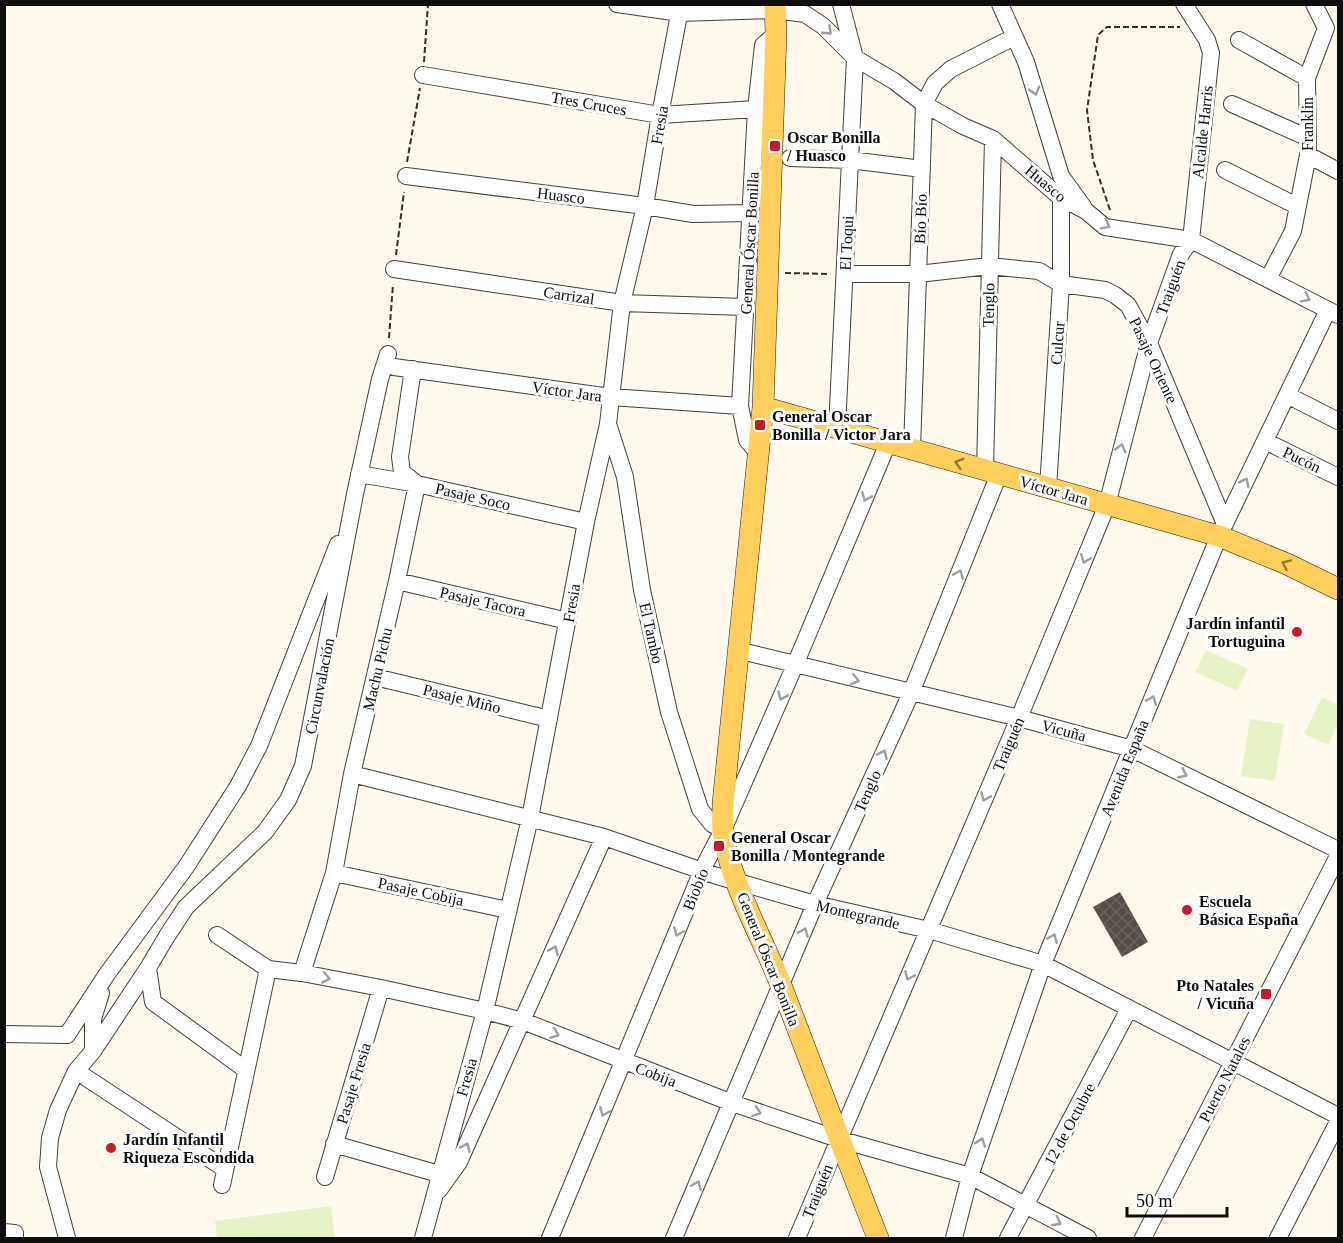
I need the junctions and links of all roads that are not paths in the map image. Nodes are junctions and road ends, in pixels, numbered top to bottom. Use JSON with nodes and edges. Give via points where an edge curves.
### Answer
{"nodes":[{"id":1,"x":617,"y":4,"type":"edge"},
{"id":2,"x":841,"y":4,"type":"edge"},
{"id":3,"x":1000,"y":4,"type":"edge"},
{"id":4,"x":1184,"y":4,"type":"edge"},
{"id":5,"x":1314,"y":4,"type":"edge"},
{"id":6,"x":775,"y":7,"type":"edge"},
{"id":7,"x":681,"y":9,"type":"edge"},
{"id":8,"x":1332,"y":32,"type":"edge"},
{"id":9,"x":776,"y":34,"type":"junction"},
{"id":10,"x":1014,"y":37,"type":"junction"},
{"id":11,"x":1239,"y":40,"type":"dead end"},
{"id":12,"x":855,"y":58,"type":"junction"},
{"id":13,"x":423,"y":75,"type":"dead end"},
{"id":14,"x":1307,"y":78,"type":"junction"},
{"id":15,"x":1232,"y":104,"type":"dead end"},
{"id":16,"x":924,"y":105,"type":"junction"},
{"id":17,"x":756,"y":109,"type":"junction"},
{"id":18,"x":660,"y":116,"type":"junction"},
{"id":19,"x":1306,"y":137,"type":"junction"},
{"id":20,"x":993,"y":139,"type":"junction"},
{"id":21,"x":1308,"y":155,"type":"junction"},
{"id":22,"x":790,"y":158,"type":"dead end"},
{"id":23,"x":850,"y":160,"type":"junction"},
{"id":24,"x":922,"y":169,"type":"junction"},
{"id":25,"x":1225,"y":170,"type":"dead end"},
{"id":26,"x":1338,"y":171,"type":"edge"},
{"id":27,"x":406,"y":176,"type":"dead end"},
{"id":28,"x":1061,"y":198,"type":"junction"},
{"id":29,"x":645,"y":206,"type":"junction"},
{"id":30,"x":1297,"y":206,"type":"junction"},
{"id":31,"x":1086,"y":211,"type":"junction"},
{"id":32,"x":751,"y":213,"type":"junction"},
{"id":33,"x":1191,"y":240,"type":"junction"},
{"id":34,"x":989,"y":266,"type":"junction"},
{"id":35,"x":394,"y":269,"type":"dead end"},
{"id":36,"x":845,"y":274,"type":"junction"},
{"id":37,"x":918,"y":274,"type":"junction"},
{"id":38,"x":1268,"y":279,"type":"junction"},
{"id":39,"x":1061,"y":284,"type":"junction"},
{"id":40,"x":622,"y":303,"type":"junction"},
{"id":41,"x":746,"y":307,"type":"junction"},
{"id":42,"x":1333,"y":313,"type":"edge"},
{"id":43,"x":1149,"y":343,"type":"junction"},
{"id":44,"x":391,"y":360,"type":"joint"},
{"id":45,"x":413,"y":369,"type":"junction"},
{"id":46,"x":1287,"y":395,"type":"junction"},
{"id":47,"x":611,"y":397,"type":"junction"},
{"id":48,"x":740,"y":406,"type":"junction"},
{"id":49,"x":763,"y":407,"type":"junction"},
{"id":50,"x":1338,"y":421,"type":"edge"},
{"id":51,"x":608,"y":424,"type":"junction"},
{"id":52,"x":837,"y":428,"type":"junction"},
{"id":53,"x":1265,"y":441,"type":"junction"},
{"id":54,"x":888,"y":443,"type":"junction"},
{"id":55,"x":912,"y":449,"type":"junction"},
{"id":56,"x":758,"y":453,"type":"junction"},
{"id":57,"x":992,"y":472,"type":"junction"},
{"id":58,"x":359,"y":474,"type":"junction"},
{"id":59,"x":1338,"y":477,"type":"edge"},
{"id":60,"x":417,"y":484,"type":"junction"},
{"id":61,"x":1048,"y":488,"type":"junction"},
{"id":62,"x":1107,"y":505,"type":"junction"},
{"id":63,"x":353,"y":506,"type":"junction"},
{"id":64,"x":586,"y":522,"type":"junction"},
{"id":65,"x":1222,"y":530,"type":"junction"},
{"id":66,"x":397,"y":581,"type":"junction"},
{"id":67,"x":1338,"y":589,"type":"edge"},
{"id":68,"x":568,"y":621,"type":"junction"},
{"id":69,"x":737,"y":650,"type":"junction"},
{"id":70,"x":795,"y":665,"type":"junction"},
{"id":71,"x":375,"y":676,"type":"junction"},
{"id":72,"x":911,"y":693,"type":"junction"},
{"id":73,"x":1019,"y":718,"type":"junction"},
{"id":74,"x":549,"y":719,"type":"junction"},
{"id":75,"x":1132,"y":749,"type":"junction"},
{"id":76,"x":352,"y":774,"type":"junction"},
{"id":77,"x":530,"y":818,"type":"junction"},
{"id":78,"x":723,"y":830,"type":"junction"},
{"id":79,"x":604,"y":837,"type":"junction"},
{"id":80,"x":1338,"y":850,"type":"edge"},
{"id":81,"x":1338,"y":856,"type":"edge"},
{"id":82,"x":703,"y":871,"type":"junction"},
{"id":83,"x":334,"y":873,"type":"junction"},
{"id":84,"x":737,"y":881,"type":"junction"},
{"id":85,"x":815,"y":904,"type":"junction"},
{"id":86,"x":508,"y":910,"type":"junction"},
{"id":87,"x":929,"y":930,"type":"junction"},
{"id":88,"x":217,"y":935,"type":"dead end"},
{"id":89,"x":1043,"y":964,"type":"junction"},
{"id":90,"x":148,"y":968,"type":"junction"},
{"id":91,"x":268,"y":969,"type":"junction"},
{"id":92,"x":302,"y":973,"type":"junction"},
{"id":93,"x":108,"y":974,"type":"junction"},
{"id":94,"x":781,"y":986,"type":"junction"},
{"id":95,"x":381,"y":988,"type":"junction"},
{"id":96,"x":1130,"y":1008,"type":"junction"},
{"id":97,"x":485,"y":1011,"type":"junction"},
{"id":98,"x":523,"y":1021,"type":"junction"},
{"id":99,"x":4,"y":1034,"type":"edge"},
{"id":100,"x":93,"y":1051,"type":"junction"},
{"id":101,"x":625,"y":1062,"type":"junction"},
{"id":102,"x":1233,"y":1062,"type":"junction"},
{"id":103,"x":246,"y":1070,"type":"junction"},
{"id":104,"x":75,"y":1071,"type":"junction"},
{"id":105,"x":732,"y":1103,"type":"junction"},
{"id":106,"x":1338,"y":1116,"type":"edge"},
{"id":107,"x":1338,"y":1122,"type":"edge"},
{"id":108,"x":838,"y":1139,"type":"junction"},
{"id":109,"x":334,"y":1144,"type":"junction"},
{"id":110,"x":439,"y":1174,"type":"junction"},
{"id":111,"x":970,"y":1176,"type":"junction"},
{"id":112,"x":325,"y":1177,"type":"dead end"},
{"id":113,"x":435,"y":1196,"type":"junction"},
{"id":114,"x":1026,"y":1205,"type":"junction"},
{"id":115,"x":4,"y":1232,"type":"edge"},
{"id":116,"x":15,"y":1239,"type":"edge"},
{"id":117,"x":67,"y":1239,"type":"edge"},
{"id":118,"x":423,"y":1239,"type":"edge"},
{"id":119,"x":550,"y":1239,"type":"edge"},
{"id":120,"x":674,"y":1239,"type":"edge"},
{"id":121,"x":797,"y":1239,"type":"edge"},
{"id":122,"x":878,"y":1239,"type":"edge"},
{"id":123,"x":954,"y":1239,"type":"edge"},
{"id":124,"x":1008,"y":1239,"type":"edge"},
{"id":125,"x":1088,"y":1239,"type":"edge"},
{"id":126,"x":1143,"y":1239,"type":"edge"},
{"id":127,"x":1278,"y":1239,"type":"edge"}],
"edges":[{"from":1,"to":7,"type":"street","name":"Huasco"},
{"from":2,"to":12,"type":"street","name":"El Toqui"},
{"from":3,"to":10,"type":"street"},
{"from":4,"to":33,"type":"street","name":"Alcalde Harris","via":[[1211,53]]},
{"from":5,"to":8,"type":"street","name":"Franklin"},
{"from":6,"to":7,"type":"street","name":"Huasco"},
{"from":6,"to":9,"type":"main road","name":"General Óscar Bonilla"},
{"from":6,"to":12,"type":"street","name":"Huasco","one_way":true,"via":[[805,14]]},
{"from":7,"to":18,"type":"street","name":"Fresia"},
{"from":8,"to":14,"type":"street","name":"Franklin"},
{"from":9,"to":17,"type":"street","name":"General Óscar Bonilla","via":[[763,45]]},
{"from":9,"to":49,"type":"main road","name":"General Óscar Bonilla"},
{"from":10,"to":16,"type":"street","name":"Bío Bío","via":[[951,69],[935,83]]},
{"from":10,"to":31,"type":"street","one_way":true,"via":[[1026,62],[1061,176]]},
{"from":11,"to":14,"type":"street"},
{"from":12,"to":16,"type":"street","name":"Huasco"},
{"from":12,"to":23,"type":"street","name":"El Toqui"},
{"from":13,"to":18,"type":"street","name":"Tres Cruces"},
{"from":14,"to":19,"type":"street","name":"Franklin"},
{"from":15,"to":19,"type":"street"},
{"from":16,"to":20,"type":"street","name":"Huasco"},
{"from":16,"to":24,"type":"street","name":"Bío Bío"},
{"from":17,"to":18,"type":"street","name":"Tres Cruces"},
{"from":17,"to":32,"type":"street","name":"General Óscar Bonilla"},
{"from":18,"to":29,"type":"street","name":"Fresia"},
{"from":19,"to":21,"type":"street","name":"Franklin"},
{"from":20,"to":28,"type":"street","name":"Huasco"},
{"from":20,"to":34,"type":"street","name":"Tenglo"},
{"from":21,"to":26,"type":"street"},
{"from":21,"to":30,"type":"street","name":"Franklin"},
{"from":22,"to":23,"type":"street"},
{"from":23,"to":24,"type":"street"},
{"from":23,"to":36,"type":"street","name":"El Toqui"},
{"from":24,"to":37,"type":"street","name":"Bío Bío"},
{"from":25,"to":30,"type":"street"},
{"from":27,"to":29,"type":"street","name":"Huasco"},
{"from":28,"to":31,"type":"street","name":"Huasco"},
{"from":28,"to":39,"type":"street","name":"Culcur"},
{"from":29,"to":32,"type":"street","name":"Huasco","via":[[693,214]]},
{"from":29,"to":40,"type":"street","name":"Fresia"},
{"from":30,"to":38,"type":"street","name":"Franklin","via":[[1293,231]]},
{"from":31,"to":33,"type":"street","name":"Huasco","one_way":true,"via":[[1105,227]]},
{"from":32,"to":41,"type":"street","name":"General Óscar Bonilla"},
{"from":33,"to":38,"type":"street","name":"Huasco"},
{"from":33,"to":43,"type":"street","name":"Traiguén","via":[[1173,274]]},
{"from":34,"to":37,"type":"street","name":"Pasaje Oriente"},
{"from":34,"to":39,"type":"street","name":"Pasaje Oriente","via":[[1040,271]]},
{"from":34,"to":57,"type":"street","name":"Tenglo"},
{"from":35,"to":40,"type":"street","name":"Carrizal"},
{"from":36,"to":37,"type":"street","name":"Pasaje Oriente"},
{"from":36,"to":52,"type":"street","name":"El Toqui"},
{"from":37,"to":55,"type":"street","name":"Bío Bío"},
{"from":38,"to":42,"type":"street","name":"Huasco","one_way":true},
{"from":39,"to":43,"type":"street","name":"Pasaje Oriente","via":[[1115,295],[1128,305]]},
{"from":39,"to":61,"type":"street","name":"Culcur"},
{"from":40,"to":41,"type":"street","name":"Carrizal"},
{"from":40,"to":47,"type":"street","name":"Fresia"},
{"from":41,"to":48,"type":"street","name":"General Óscar Bonilla"},
{"from":42,"to":46,"type":"street","name":"Avenida España"},
{"from":62,"to":43,"type":"street","name":"Traiguén","one_way":true},
{"from":43,"to":65,"type":"street","name":"Pasaje Oriente"},
{"from":44,"to":45,"type":"street","name":"Víctor Jara"},
{"from":44,"to":58,"type":"street","name":"Circunvalación","via":[[380,379]]},
{"from":45,"to":47,"type":"street","name":"Víctor Jara"},
{"from":45,"to":60,"type":"street","via":[[400,457],[402,472]]},
{"from":46,"to":50,"type":"street"},
{"from":46,"to":53,"type":"street","name":"Avenida España"},
{"from":47,"to":48,"type":"street","name":"Víctor Jara"},
{"from":47,"to":51,"type":"street","name":"Fresia"},
{"from":48,"to":56,"type":"street","name":"General Óscar Bonilla","via":[[747,440]]},
{"from":49,"to":52,"type":"main road","name":"Víctor Jara"},
{"from":49,"to":56,"type":"main road","name":"General Óscar Bonilla"},
{"from":51,"to":64,"type":"street","name":"Fresia"},
{"from":51,"to":78,"type":"street","name":"El Tambo","via":[[625,477],[642,590],[669,712],[700,809]]},
{"from":52,"to":54,"type":"main road","name":"Víctor Jara"},
{"from":53,"to":59,"type":"street","name":"Pucón"},
{"from":65,"to":53,"type":"street","name":"Avenida España","one_way":true},
{"from":54,"to":55,"type":"main road","name":"Víctor Jara"},
{"from":54,"to":70,"type":"street","name":"Biobío","one_way":true},
{"from":57,"to":55,"type":"main road","name":"Víctor Jara","one_way":true},
{"from":56,"to":69,"type":"main road","name":"General Óscar Bonilla"},
{"from":57,"to":61,"type":"main road","name":"Víctor Jara"},
{"from":72,"to":57,"type":"street","name":"Tenglo","one_way":true},
{"from":58,"to":60,"type":"street","name":"Pasaje Soco"},
{"from":58,"to":63,"type":"street","name":"Circunvalación"},
{"from":60,"to":64,"type":"street","name":"Pasaje Soco"},
{"from":60,"to":66,"type":"street","name":"Machu Pichu"},
{"from":61,"to":62,"type":"main road","name":"Víctor Jara"},
{"from":62,"to":65,"type":"main road","name":"Víctor Jara"},
{"from":62,"to":73,"type":"street","name":"Traiguén","one_way":true},
{"from":63,"to":90,"type":"street","name":"Circunvalación","via":[[303,766],[288,800],[266,832],[186,907]]},
{"from":63,"to":93,"type":"street","via":[[259,746],[186,867]]},
{"from":64,"to":68,"type":"street","name":"Fresia"},
{"from":67,"to":65,"type":"main road","name":"Víctor Jara","one_way":true},
{"from":75,"to":65,"type":"street","name":"Avenida España","one_way":true},
{"from":66,"to":68,"type":"street","name":"Pasaje Tacora"},
{"from":66,"to":71,"type":"street","name":"Machu Pichu"},
{"from":68,"to":74,"type":"street","name":"Fresia"},
{"from":69,"to":70,"type":"street","name":"Vicuña"},
{"from":69,"to":78,"type":"main road","name":"General Óscar Bonilla"},
{"from":70,"to":72,"type":"street","name":"Vicuña","one_way":true},
{"from":70,"to":78,"type":"street","name":"Biobío","one_way":true},
{"from":71,"to":74,"type":"street","name":"Pasaje Miño"},
{"from":71,"to":76,"type":"street","name":"Machu Pichu"},
{"from":72,"to":73,"type":"street","name":"Vicuña"},
{"from":85,"to":72,"type":"street","name":"Tenglo","one_way":true},
{"from":73,"to":75,"type":"street","name":"Vicuña"},
{"from":73,"to":87,"type":"street","name":"Traiguén","one_way":true},
{"from":74,"to":77,"type":"street","name":"Fresia"},
{"from":75,"to":80,"type":"street","name":"Vicuña","one_way":true},
{"from":89,"to":75,"type":"street","name":"Avenida España","one_way":true},
{"from":76,"to":77,"type":"street","name":"Montegrande"},
{"from":76,"to":83,"type":"street","name":"Machu Pichu"},
{"from":77,"to":79,"type":"street","name":"Montegrande"},
{"from":77,"to":86,"type":"street","name":"Fresia"},
{"from":78,"to":82,"type":"street","name":"Biobío"},
{"from":78,"to":84,"type":"main road","name":"General Óscar Bonilla"},
{"from":79,"to":82,"type":"street","name":"Montegrande"},
{"from":98,"to":79,"type":"street","name":"Fresia","one_way":true},
{"from":81,"to":102,"type":"street","name":"Puerto Natales"},
{"from":82,"to":84,"type":"street","name":"Montegrande"},
{"from":82,"to":101,"type":"street","name":"Biobío","one_way":true},
{"from":83,"to":86,"type":"street","name":"Pasaje Cobija"},
{"from":83,"to":92,"type":"street","name":"Machu Pichu"},
{"from":84,"to":85,"type":"street","name":"Montegrande"},
{"from":84,"to":94,"type":"main road","name":"General Óscar Bonilla"},
{"from":85,"to":87,"type":"street","name":"Montegrande"},
{"from":94,"to":85,"type":"street","name":"Tenglo","one_way":true},
{"from":86,"to":97,"type":"street","name":"Fresia"},
{"from":87,"to":89,"type":"street","name":"Montegrande"},
{"from":87,"to":108,"type":"street","name":"Traiguén","one_way":true},
{"from":88,"to":91,"type":"street","name":"Cobija"},
{"from":89,"to":96,"type":"street","name":"Montegrande"},
{"from":111,"to":89,"type":"street","name":"Avenida España","one_way":true},
{"from":90,"to":100,"type":"street","name":"Circunvalación"},
{"from":90,"to":103,"type":"street","via":[[153,1002]]},
{"from":91,"to":92,"type":"street","name":"Cobija"},
{"from":91,"to":103,"type":"street"},
{"from":92,"to":95,"type":"street","name":"Cobija","one_way":true},
{"from":93,"to":99,"type":"street","via":[[67,1035]]},
{"from":93,"to":100,"type":"street","via":[[93,1019]]},
{"from":94,"to":105,"type":"street","name":"Tenglo"},
{"from":94,"to":108,"type":"main road","name":"General Óscar Bonilla"},
{"from":95,"to":97,"type":"street","name":"Cobija"},
{"from":95,"to":109,"type":"street","name":"Pasaje Fresia"},
{"from":96,"to":102,"type":"street","name":"Montegrande"},
{"from":96,"to":114,"type":"street","name":"12 de Octubre"},
{"from":97,"to":98,"type":"street","name":"Cobija"},
{"from":97,"to":110,"type":"street","name":"Fresia"},
{"from":98,"to":101,"type":"street","name":"Cobija","one_way":true},
{"from":113,"to":98,"type":"street","name":"Fresia","one_way":true,"via":[[459,1162]]},
{"from":100,"to":104,"type":"street","name":"Circunvalación"},
{"from":101,"to":105,"type":"street","name":"Cobija"},
{"from":101,"to":119,"type":"street","name":"Biobío","one_way":true},
{"from":102,"to":106,"type":"street","name":"Montegrande"},
{"from":102,"to":126,"type":"street","name":"Puerto Natales"},
{"from":103,"to":104,"type":"street","via":[[224,1177]]},
{"from":104,"to":117,"type":"street","name":"Circunvalación","via":[[50,1138],[48,1167]]},
{"from":105,"to":108,"type":"street","name":"Cobija","one_way":true},
{"from":120,"to":105,"type":"street","name":"Tenglo","one_way":true},
{"from":107,"to":127,"type":"street"},
{"from":108,"to":111,"type":"street","name":"Cobija"},
{"from":108,"to":121,"type":"street","name":"Traiguén"},
{"from":108,"to":122,"type":"main road","name":"General Óscar Bonilla"},
{"from":109,"to":110,"type":"street"},
{"from":109,"to":112,"type":"street","name":"Pasaje Fresia"},
{"from":110,"to":113,"type":"street","name":"Fresia"},
{"from":111,"to":114,"type":"street","name":"Cobija"},
{"from":111,"to":123,"type":"street","name":"Avenida España"},
{"from":113,"to":118,"type":"street","name":"Fresia"},
{"from":114,"to":124,"type":"street","name":"12 de Octubre"},
{"from":114,"to":125,"type":"street","name":"Cobija","one_way":true},
{"from":115,"to":116,"type":"street","via":[[15,1233]]}]}
